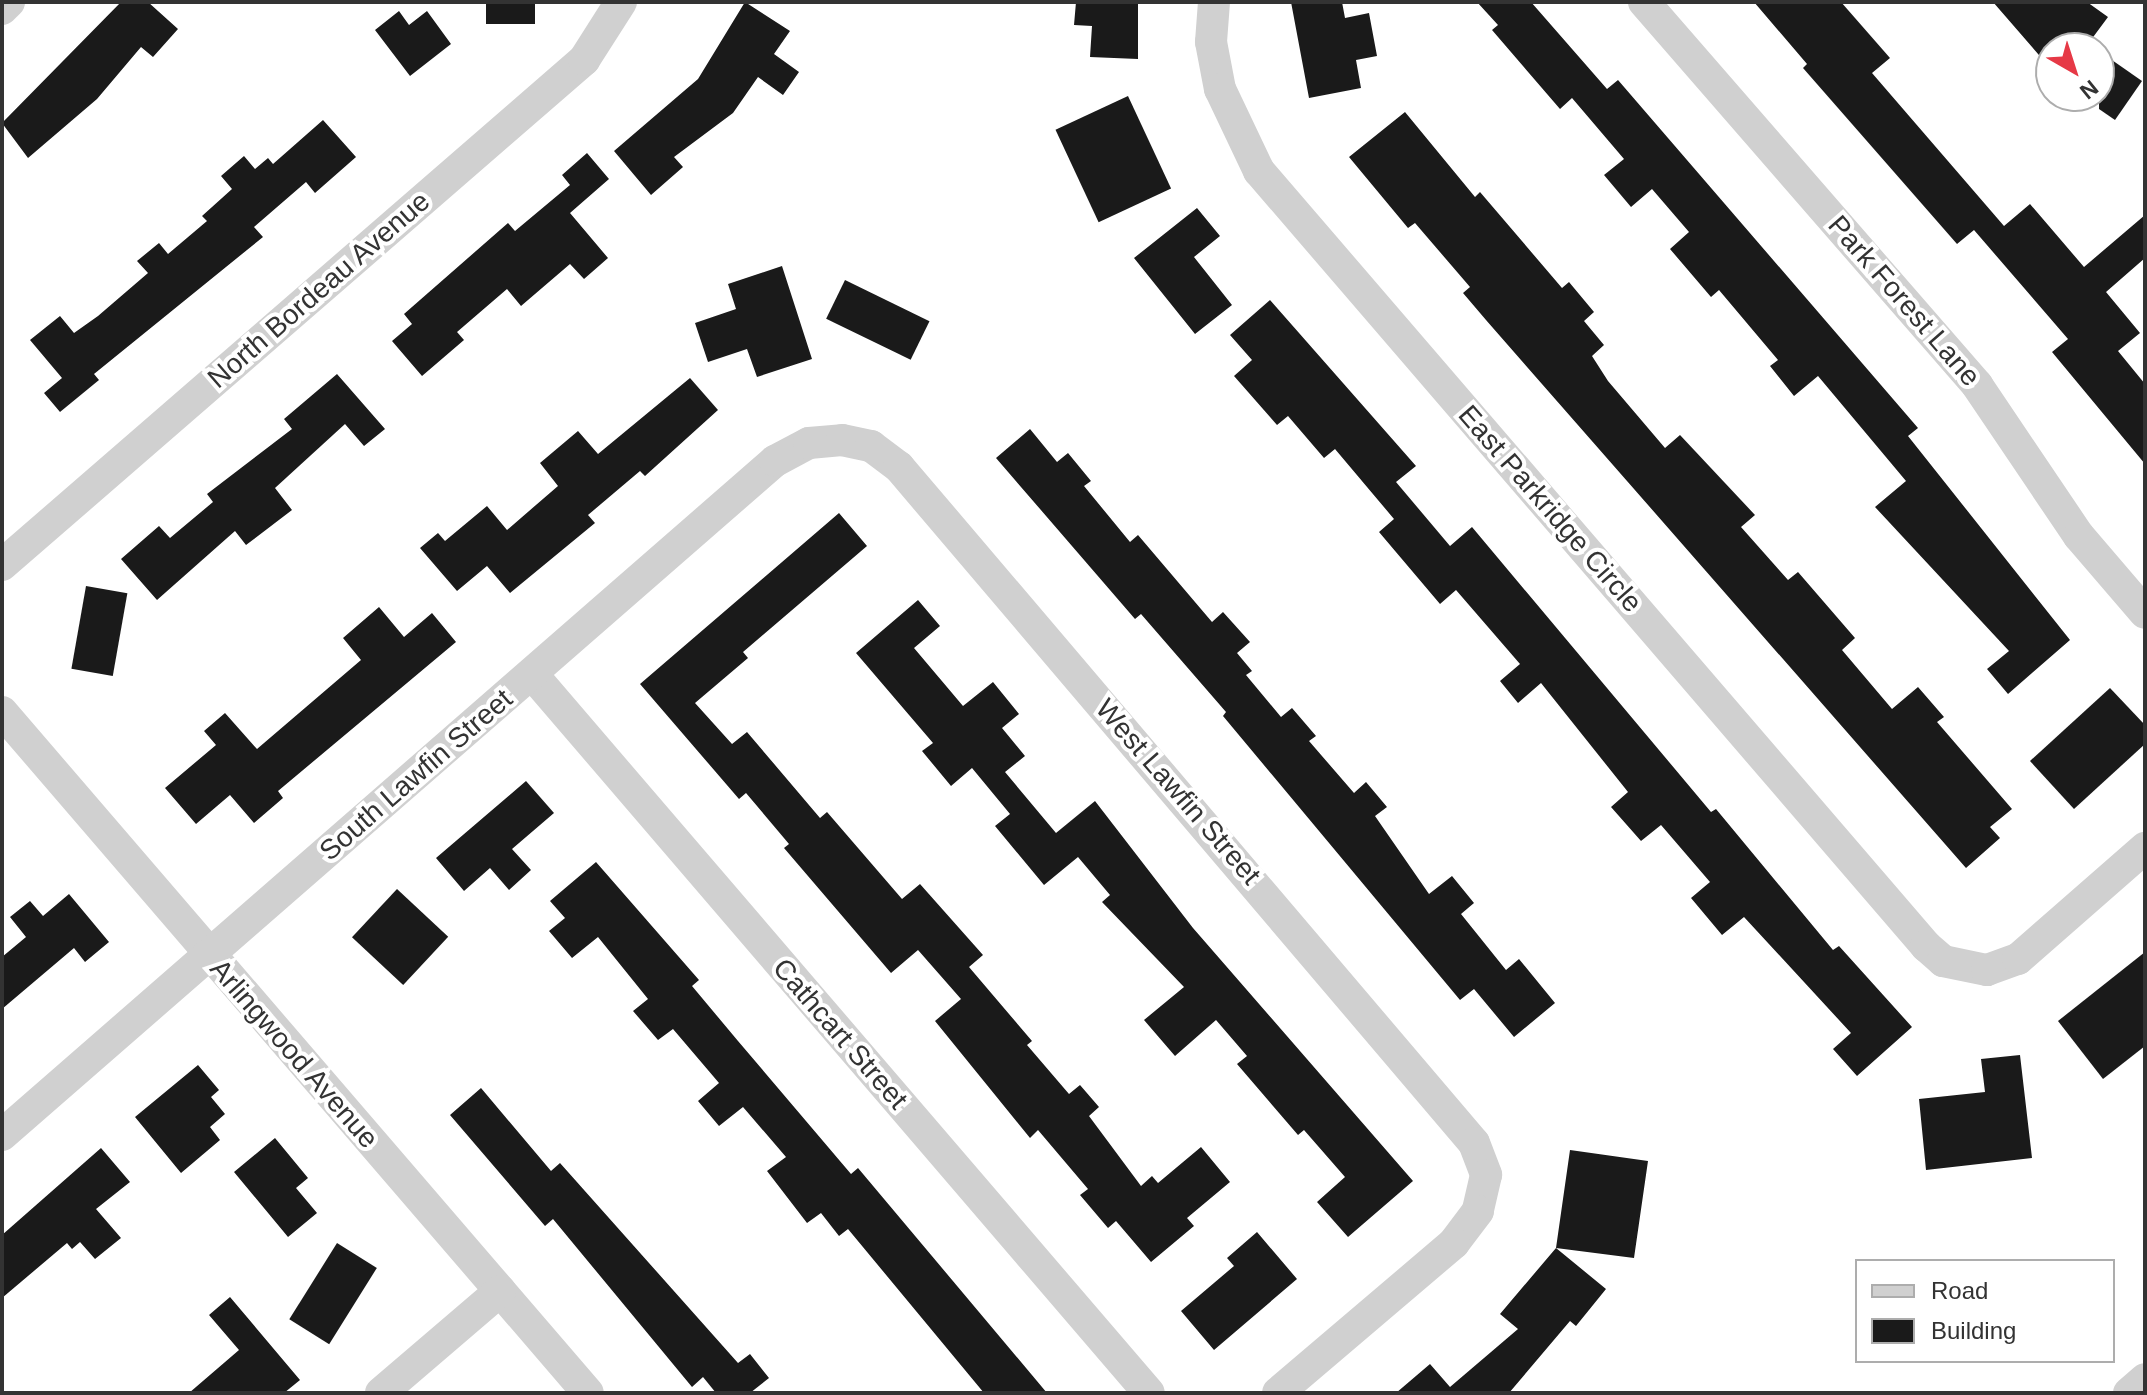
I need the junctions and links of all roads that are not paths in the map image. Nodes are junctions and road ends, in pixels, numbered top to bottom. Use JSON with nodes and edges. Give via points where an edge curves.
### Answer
{"nodes":[{"id":1,"x":9,"y":2,"type":"edge"},
{"id":2,"x":621,"y":2,"type":"edge"},
{"id":3,"x":1214,"y":2,"type":"edge"},
{"id":4,"x":1644,"y":2,"type":"edge"},
{"id":5,"x":2,"y":9,"type":"edge"},
{"id":6,"x":842,"y":440,"type":"joint"},
{"id":7,"x":2,"y":565,"type":"edge"},
{"id":8,"x":2145,"y":613,"type":"edge"},
{"id":9,"x":532,"y":674,"type":"junction"},
{"id":10,"x":2,"y":712,"type":"edge"},
{"id":11,"x":2145,"y":848,"type":"edge"},
{"id":12,"x":209,"y":957,"type":"junction"},
{"id":13,"x":2,"y":1135,"type":"edge"},
{"id":14,"x":500,"y":1291,"type":"junction"},
{"id":15,"x":2145,"y":1379,"type":"edge"},
{"id":16,"x":381,"y":1393,"type":"edge"},
{"id":17,"x":588,"y":1393,"type":"edge"},
{"id":18,"x":1149,"y":1393,"type":"edge"},
{"id":19,"x":1278,"y":1393,"type":"edge"},
{"id":20,"x":2129,"y":1393,"type":"edge"}],
"edges":[{"from":1,"to":5,"type":"street"},
{"from":2,"to":7,"type":"street","name":"North Bordeau Avenue","via":[[584,60]]},
{"from":3,"to":11,"type":"street","name":"East Parkridge Circle","via":[[1211,42],[1220,89],[1259,171],[1926,946],[1943,961],[1987,970],[2018,959]]},
{"from":4,"to":8,"type":"street","name":"Park Forest Lane","via":[[1977,385],[2079,536]]},
{"from":6,"to":9,"type":"street","name":"South Lawfin Street","via":[[809,443],[775,461]]},
{"from":6,"to":19,"type":"street","name":"West Lawfin Street","via":[[871,446],[899,467],[1457,1116],[1486,1175],[1478,1211],[1454,1243]]},
{"from":9,"to":12,"type":"street","name":"South Lawfin Street"},
{"from":9,"to":18,"type":"street","name":"Cathcart Street"},
{"from":10,"to":12,"type":"street","name":"Arlingwood Avenue"},
{"from":12,"to":13,"type":"street","name":"South Lawfin Street"},
{"from":12,"to":14,"type":"street","name":"Arlingwood Avenue"},
{"from":14,"to":16,"type":"street"},
{"from":14,"to":17,"type":"street","name":"Arlingwood Avenue"},
{"from":15,"to":20,"type":"street"}]}
